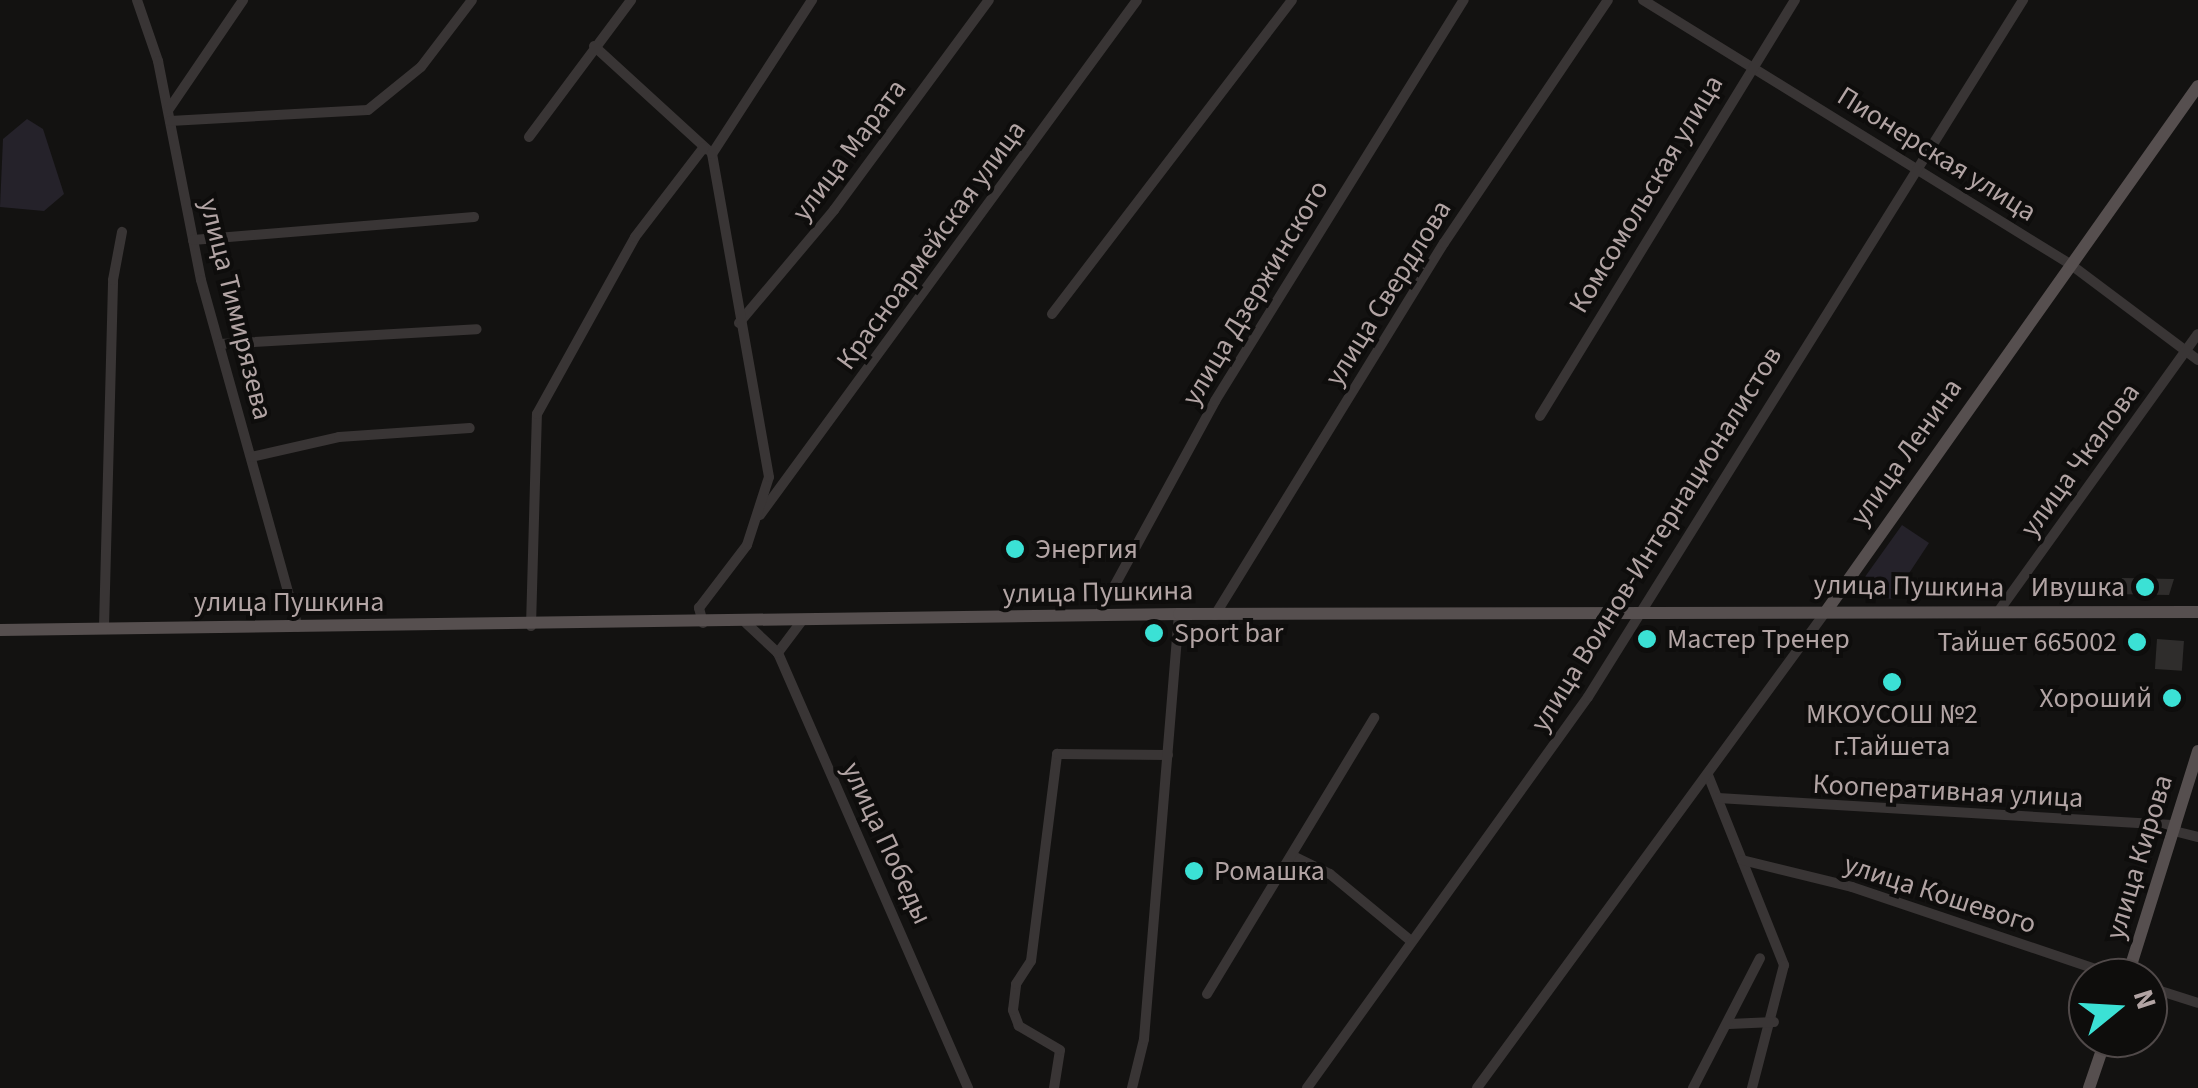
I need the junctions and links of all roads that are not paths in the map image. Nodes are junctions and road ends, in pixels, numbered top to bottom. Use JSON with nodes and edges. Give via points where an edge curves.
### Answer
{"nodes":[{"id":1,"x":137,"y":0,"type":"edge"},
{"id":2,"x":244,"y":0,"type":"edge"},
{"id":3,"x":472,"y":0,"type":"edge"},
{"id":4,"x":631,"y":0,"type":"edge"},
{"id":5,"x":812,"y":0,"type":"edge"},
{"id":6,"x":990,"y":0,"type":"edge"},
{"id":7,"x":1138,"y":0,"type":"edge"},
{"id":8,"x":1292,"y":0,"type":"edge"},
{"id":9,"x":1464,"y":0,"type":"edge"},
{"id":10,"x":1608,"y":0,"type":"edge"},
{"id":11,"x":1643,"y":0,"type":"edge"},
{"id":12,"x":1795,"y":0,"type":"edge"},
{"id":13,"x":2023,"y":0,"type":"edge"},
{"id":14,"x":594,"y":46,"type":"junction"},
{"id":15,"x":1751,"y":64,"type":"junction"},
{"id":16,"x":2198,"y":86,"type":"edge"},
{"id":17,"x":170,"y":115,"type":"junction"},
{"id":18,"x":529,"y":138,"type":"dead end"},
{"id":19,"x":708,"y":151,"type":"junction"},
{"id":20,"x":1916,"y":165,"type":"junction"},
{"id":21,"x":474,"y":217,"type":"dead end"},
{"id":22,"x":122,"y":232,"type":"dead end"},
{"id":23,"x":194,"y":240,"type":"junction"},
{"id":24,"x":2070,"y":264,"type":"junction"},
{"id":25,"x":1052,"y":314,"type":"dead end"},
{"id":26,"x":740,"y":323,"type":"junction"},
{"id":27,"x":477,"y":329,"type":"dead end"},
{"id":28,"x":2198,"y":334,"type":"edge"},
{"id":29,"x":220,"y":344,"type":"junction"},
{"id":30,"x":2187,"y":351,"type":"junction"},
{"id":31,"x":2198,"y":360,"type":"edge"},
{"id":32,"x":1540,"y":416,"type":"dead end"},
{"id":33,"x":470,"y":428,"type":"dead end"},
{"id":34,"x":250,"y":457,"type":"junction"},
{"id":35,"x":760,"y":516,"type":"junction"},
{"id":36,"x":1827,"y":610,"type":"junction"},
{"id":37,"x":1998,"y":612,"type":"junction"},
{"id":38,"x":2198,"y":612,"type":"edge"},
{"id":39,"x":1636,"y":613,"type":"junction"},
{"id":40,"x":1180,"y":614,"type":"junction"},
{"id":41,"x":1216,"y":615,"type":"junction"},
{"id":42,"x":1098,"y":616,"type":"junction"},
{"id":43,"x":801,"y":622,"type":"junction"},
{"id":44,"x":703,"y":624,"type":"junction"},
{"id":45,"x":746,"y":624,"type":"junction"},
{"id":46,"x":531,"y":626,"type":"junction"},
{"id":47,"x":104,"y":627,"type":"junction"},
{"id":48,"x":298,"y":627,"type":"junction"},
{"id":49,"x":0,"y":630,"type":"edge"},
{"id":50,"x":778,"y":654,"type":"junction"},
{"id":51,"x":1374,"y":718,"type":"dead end"},
{"id":52,"x":2198,"y":751,"type":"edge"},
{"id":53,"x":1168,"y":755,"type":"junction"},
{"id":54,"x":1708,"y":774,"type":"junction"},
{"id":55,"x":1718,"y":798,"type":"junction"},
{"id":56,"x":2175,"y":828,"type":"junction"},
{"id":57,"x":2198,"y":836,"type":"edge"},
{"id":58,"x":1292,"y":856,"type":"junction"},
{"id":59,"x":1742,"y":860,"type":"junction"},
{"id":60,"x":1411,"y":941,"type":"junction"},
{"id":61,"x":1760,"y":958,"type":"dead end"},
{"id":62,"x":2131,"y":958,"type":"edge"},
{"id":63,"x":2068,"y":959,"type":"edge"},
{"id":64,"x":2168,"y":993,"type":"edge"},
{"id":65,"x":1206,"y":994,"type":"dead end"},
{"id":66,"x":2198,"y":1003,"type":"edge"},
{"id":67,"x":1774,"y":1022,"type":"junction"},
{"id":68,"x":1730,"y":1024,"type":"junction"},
{"id":69,"x":2099,"y":1058,"type":"edge"},
{"id":70,"x":968,"y":1088,"type":"edge"},
{"id":71,"x":1054,"y":1088,"type":"edge"},
{"id":72,"x":1132,"y":1088,"type":"edge"},
{"id":73,"x":1307,"y":1088,"type":"edge"},
{"id":74,"x":1477,"y":1088,"type":"edge"},
{"id":75,"x":1693,"y":1088,"type":"edge"},
{"id":76,"x":1752,"y":1088,"type":"edge"},
{"id":77,"x":2089,"y":1088,"type":"edge"}],
"edges":[{"from":1,"to":17,"type":"street","name":"улица Тимирязева"},
{"from":2,"to":17,"type":"street"},
{"from":3,"to":17,"type":"street","via":[[421,67],[368,110]]},
{"from":4,"to":14,"type":"street"},
{"from":5,"to":19,"type":"street"},
{"from":6,"to":26,"type":"street","name":"улица Марата","via":[[834,210]]},
{"from":7,"to":35,"type":"street","name":"Красноармейская улица"},
{"from":8,"to":25,"type":"street"},
{"from":9,"to":42,"type":"street","name":"улица Дзержинского","via":[[1215,401]]},
{"from":10,"to":41,"type":"street","name":"улица Свердлова","via":[[1444,243]]},
{"from":11,"to":15,"type":"street","name":"Пионерская улица"},
{"from":12,"to":15,"type":"street","name":"Комсомольская улица"},
{"from":13,"to":20,"type":"street","name":"улица Воинов-Интернационалистов"},
{"from":14,"to":18,"type":"street"},
{"from":14,"to":19,"type":"street"},
{"from":15,"to":20,"type":"street","name":"Пионерская улица"},
{"from":15,"to":32,"type":"street","name":"Комсомольская улица"},
{"from":16,"to":24,"type":"main road","name":"улица Ленина"},
{"from":17,"to":23,"type":"street","name":"улица Тимирязева"},
{"from":19,"to":26,"type":"street"},
{"from":19,"to":46,"type":"street","via":[[635,237],[537,414]]},
{"from":20,"to":24,"type":"street","name":"Пионерская улица"},
{"from":20,"to":39,"type":"street","name":"улица Воинов-Интернационалистов"},
{"from":21,"to":23,"type":"street"},
{"from":22,"to":47,"type":"street","via":[[113,280]]},
{"from":23,"to":29,"type":"street","name":"улица Тимирязева"},
{"from":24,"to":30,"type":"street","name":"Пионерская улица"},
{"from":24,"to":36,"type":"main road","name":"улица Ленина"},
{"from":26,"to":35,"type":"street","via":[[768,451]]},
{"from":27,"to":29,"type":"street"},
{"from":28,"to":30,"type":"street","name":"улица Чкалова"},
{"from":29,"to":34,"type":"street","name":"улица Тимирязева"},
{"from":30,"to":31,"type":"street","name":"Пионерская улица"},
{"from":30,"to":37,"type":"street","name":"улица Чкалова"},
{"from":33,"to":34,"type":"street","via":[[339,437]]},
{"from":34,"to":48,"type":"street","name":"улица Тимирязева"},
{"from":35,"to":44,"type":"street","name":"Красноармейская улица","via":[[747,545],[698,608]]},
{"from":36,"to":37,"type":"main road","name":"улица Пушкина"},
{"from":36,"to":39,"type":"main road","name":"улица Пушкина"},
{"from":36,"to":54,"type":"street","name":"улица Ленина"},
{"from":37,"to":38,"type":"main road","name":"улица Пушкина"},
{"from":39,"to":41,"type":"main road","name":"улица Пушкина"},
{"from":39,"to":60,"type":"street","name":"улица Воинов-Интернационалистов","via":[[1588,696]]},
{"from":40,"to":41,"type":"main road","name":"улица Пушкина"},
{"from":40,"to":42,"type":"main road","name":"улица Пушкина"},
{"from":40,"to":53,"type":"street"},
{"from":42,"to":43,"type":"main road","name":"улица Пушкина"},
{"from":43,"to":45,"type":"main road","name":"улица Пушкина"},
{"from":43,"to":50,"type":"street"},
{"from":44,"to":45,"type":"main road","name":"улица Пушкина"},
{"from":44,"to":46,"type":"main road","name":"улица Пушкина"},
{"from":45,"to":50,"type":"street"},
{"from":46,"to":48,"type":"main road","name":"улица Пушкина"},
{"from":47,"to":48,"type":"main road","name":"улица Пушкина"},
{"from":47,"to":49,"type":"main road","name":"улица Пушкина"},
{"from":50,"to":70,"type":"street","name":"улица Победы"},
{"from":51,"to":58,"type":"street"},
{"from":52,"to":56,"type":"main road","name":"улица Кирова"},
{"from":53,"to":71,"type":"street","via":[[1057,754],[1031,961],[1016,984],[1013,1010],[1019,1026],[1060,1050]]},
{"from":53,"to":72,"type":"street","via":[[1144,1039]]},
{"from":54,"to":55,"type":"street"},
{"from":54,"to":74,"type":"street","name":"улица Ленина"},
{"from":55,"to":56,"type":"street","name":"Кооперативная улица"},
{"from":55,"to":59,"type":"street"},
{"from":56,"to":57,"type":"street","name":"Кооперативная улица"},
{"from":56,"to":62,"type":"main road","name":"улица Кирова"},
{"from":58,"to":60,"type":"street","via":[[1330,874]]},
{"from":58,"to":65,"type":"street"},
{"from":59,"to":63,"type":"street","name":"улица Кошевого","via":[[1852,887]]},
{"from":59,"to":67,"type":"street","via":[[1784,965]]},
{"from":60,"to":73,"type":"street","name":"улица Воинов-Интернационалистов"},
{"from":61,"to":68,"type":"street"},
{"from":64,"to":66,"type":"street"},
{"from":67,"to":68,"type":"street"},
{"from":67,"to":76,"type":"street"},
{"from":68,"to":75,"type":"street"},
{"from":69,"to":77,"type":"main road"}]}
